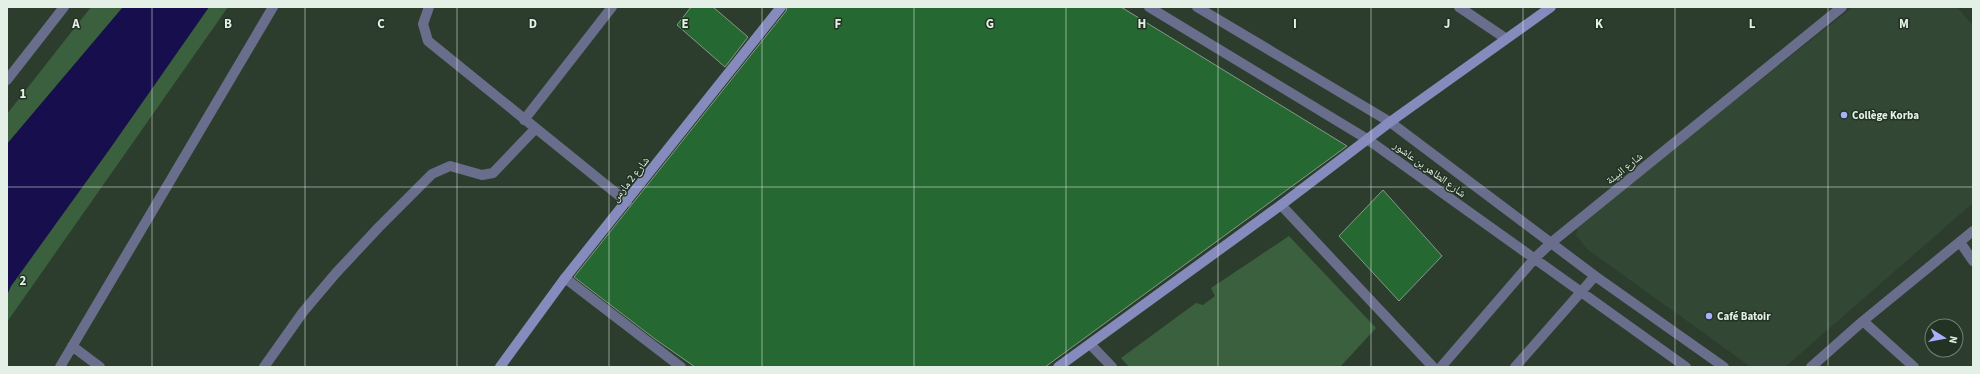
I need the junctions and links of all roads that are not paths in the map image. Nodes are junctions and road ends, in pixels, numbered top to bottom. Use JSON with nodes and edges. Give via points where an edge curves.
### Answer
{"nodes":[{"id":1,"x":64,"y":7,"type":"edge"},
{"id":2,"x":273,"y":7,"type":"edge"},
{"id":3,"x":429,"y":7,"type":"edge"},
{"id":4,"x":612,"y":7,"type":"edge"},
{"id":5,"x":781,"y":7,"type":"edge"},
{"id":6,"x":1149,"y":7,"type":"edge"},
{"id":7,"x":1198,"y":7,"type":"edge"},
{"id":8,"x":1459,"y":7,"type":"edge"},
{"id":9,"x":1551,"y":7,"type":"edge"},
{"id":10,"x":1842,"y":7,"type":"edge"},
{"id":11,"x":1506,"y":38,"type":"junction"},
{"id":12,"x":7,"y":80,"type":"edge"},
{"id":13,"x":524,"y":120,"type":"junction"},
{"id":14,"x":1390,"y":122,"type":"junction"},
{"id":15,"x":535,"y":129,"type":"junction"},
{"id":16,"x":1368,"y":138,"type":"junction"},
{"id":17,"x":627,"y":202,"type":"junction"},
{"id":18,"x":1281,"y":204,"type":"junction"},
{"id":19,"x":1973,"y":230,"type":"edge"},
{"id":20,"x":1552,"y":242,"type":"junction"},
{"id":21,"x":1960,"y":242,"type":"junction"},
{"id":22,"x":1535,"y":258,"type":"junction"},
{"id":23,"x":1973,"y":261,"type":"edge"},
{"id":24,"x":1595,"y":276,"type":"junction"},
{"id":25,"x":566,"y":278,"type":"junction"},
{"id":26,"x":1582,"y":293,"type":"junction"},
{"id":27,"x":1863,"y":321,"type":"junction"},
{"id":28,"x":1090,"y":344,"type":"junction"},
{"id":29,"x":72,"y":346,"type":"junction"},
{"id":30,"x":60,"y":367,"type":"edge"},
{"id":31,"x":100,"y":367,"type":"edge"},
{"id":32,"x":264,"y":367,"type":"edge"},
{"id":33,"x":500,"y":367,"type":"edge"},
{"id":34,"x":681,"y":367,"type":"edge"},
{"id":35,"x":1058,"y":367,"type":"edge"},
{"id":36,"x":1112,"y":367,"type":"edge"},
{"id":37,"x":1433,"y":367,"type":"edge"},
{"id":38,"x":1441,"y":367,"type":"edge"},
{"id":39,"x":1515,"y":367,"type":"edge"},
{"id":40,"x":1686,"y":367,"type":"edge"},
{"id":41,"x":1724,"y":367,"type":"edge"},
{"id":42,"x":1811,"y":367,"type":"edge"},
{"id":43,"x":1914,"y":367,"type":"edge"}],
"edges":[{"from":1,"to":12,"type":"street"},
{"from":2,"to":29,"type":"street"},
{"from":3,"to":13,"type":"street","via":[[423,24],[428,41]]},
{"from":4,"to":13,"type":"street"},
{"from":5,"to":17,"type":"street","name":"شارع 2 مارس"},
{"from":6,"to":16,"type":"street","name":"شارع الطاهر بن عاشور"},
{"from":7,"to":14,"type":"street","name":"شارع الطاهر بن عاشور"},
{"from":8,"to":11,"type":"street"},
{"from":9,"to":11,"type":"street"},
{"from":10,"to":20,"type":"street","name":"شارع البيئة"},
{"from":11,"to":14,"type":"street"},
{"from":13,"to":15,"type":"street"},
{"from":14,"to":16,"type":"street"},
{"from":14,"to":20,"type":"street","name":"شارع الطاهر بن عاشور"},
{"from":15,"to":17,"type":"street"},
{"from":15,"to":32,"type":"street","via":[[493,173],[482,175],[450,166],[432,174],[379,227],[303,312]]},
{"from":16,"to":18,"type":"street"},
{"from":16,"to":22,"type":"street","name":"شارع الطاهر بن عاشور"},
{"from":17,"to":25,"type":"street","name":"شارع 2 مارس"},
{"from":18,"to":28,"type":"street"},
{"from":18,"to":37,"type":"street"},
{"from":19,"to":21,"type":"street"},
{"from":20,"to":22,"type":"street","name":"شارع البيئة"},
{"from":20,"to":24,"type":"street","name":"شارع الطاهر بن عاشور"},
{"from":21,"to":23,"type":"street"},
{"from":21,"to":27,"type":"street"},
{"from":22,"to":26,"type":"street","name":"شارع الطاهر بن عاشور"},
{"from":22,"to":38,"type":"street","name":"شارع البيئة"},
{"from":24,"to":26,"type":"street"},
{"from":24,"to":41,"type":"street","name":"شارع الطاهر بن عاشور"},
{"from":25,"to":33,"type":"street","name":"شارع 2 مارس"},
{"from":25,"to":34,"type":"street"},
{"from":26,"to":39,"type":"street"},
{"from":26,"to":40,"type":"street","name":"شارع الطاهر بن عاشور"},
{"from":27,"to":42,"type":"street"},
{"from":27,"to":43,"type":"street"},
{"from":28,"to":35,"type":"street"},
{"from":28,"to":36,"type":"street"},
{"from":29,"to":30,"type":"street"},
{"from":29,"to":31,"type":"street"}]}
